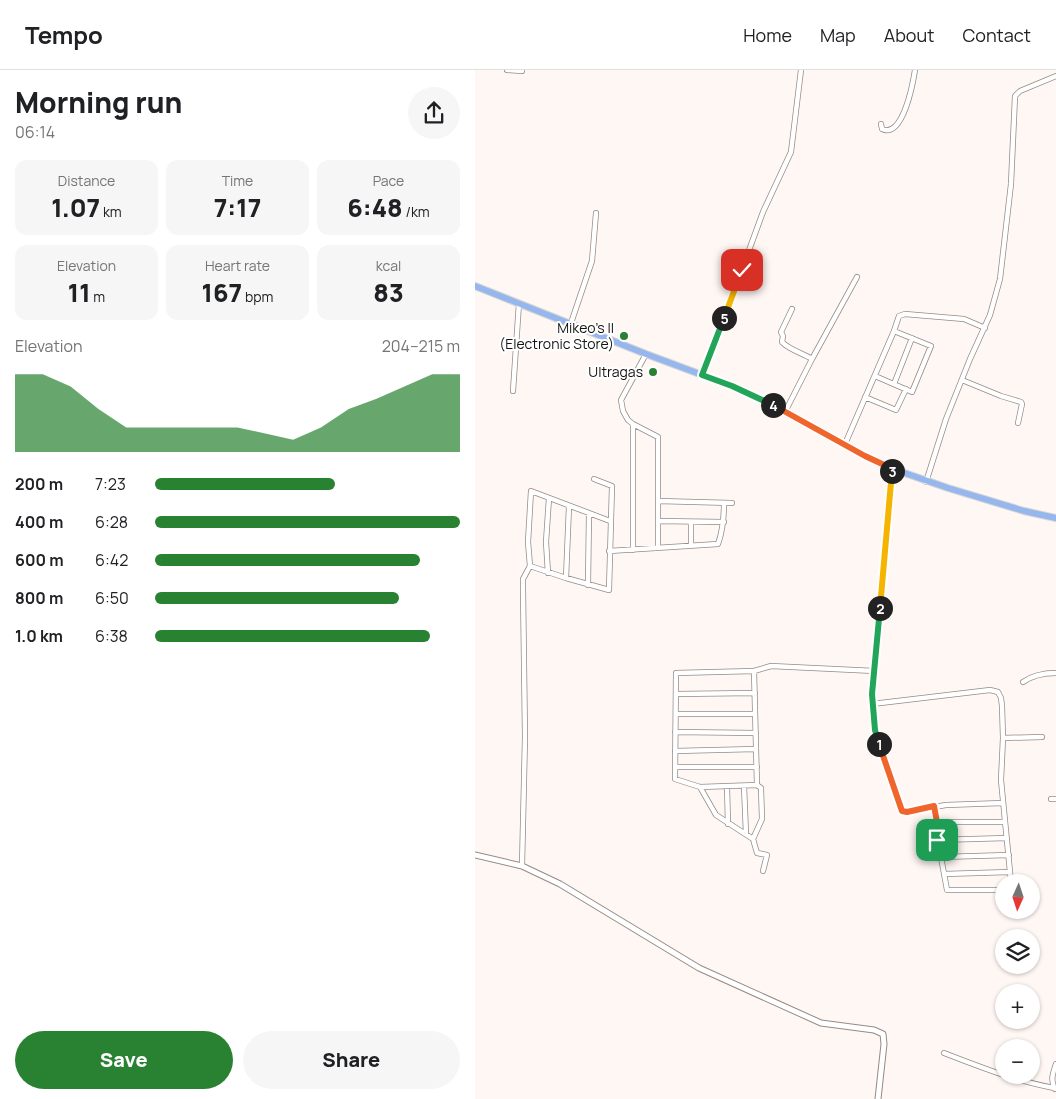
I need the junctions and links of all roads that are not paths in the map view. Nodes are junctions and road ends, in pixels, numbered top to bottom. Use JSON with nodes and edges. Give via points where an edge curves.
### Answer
{"nodes":[{"id":1,"x":507,"y":70,"type":"edge"},
{"id":2,"x":801,"y":70,"type":"edge"},
{"id":3,"x":915,"y":70,"type":"edge"},
{"id":4,"x":521,"y":71,"type":"edge"},
{"id":5,"x":1056,"y":76,"type":"edge"},
{"id":6,"x":881,"y":124,"type":"dead end"},
{"id":7,"x":596,"y":213,"type":"dead end"},
{"id":8,"x":857,"y":278,"type":"dead end"},
{"id":9,"x":475,"y":286,"type":"edge"},
{"id":10,"x":519,"y":303,"type":"junction"},
{"id":11,"x":792,"y":309,"type":"dead end"},
{"id":12,"x":571,"y":323,"type":"junction"},
{"id":13,"x":985,"y":328,"type":"junction"},
{"id":14,"x":894,"y":331,"type":"junction"},
{"id":15,"x":912,"y":338,"type":"junction"},
{"id":16,"x":646,"y":354,"type":"junction"},
{"id":17,"x":812,"y":359,"type":"junction"},
{"id":18,"x":702,"y":375,"type":"junction"},
{"id":19,"x":875,"y":376,"type":"junction"},
{"id":20,"x":962,"y":380,"type":"junction"},
{"id":21,"x":894,"y":384,"type":"junction"},
{"id":22,"x":906,"y":389,"type":"junction"},
{"id":23,"x":513,"y":391,"type":"dead end"},
{"id":24,"x":865,"y":397,"type":"junction"},
{"id":25,"x":785,"y":412,"type":"junction"},
{"id":26,"x":1018,"y":423,"type":"dead end"},
{"id":27,"x":633,"y":424,"type":"junction"},
{"id":28,"x":845,"y":444,"type":"junction"},
{"id":29,"x":893,"y":469,"type":"junction"},
{"id":30,"x":594,"y":479,"type":"dead end"},
{"id":31,"x":926,"y":482,"type":"junction"},
{"id":32,"x":549,"y":498,"type":"junction"},
{"id":33,"x":658,"y":501,"type":"junction"},
{"id":34,"x":724,"y":503,"type":"junction"},
{"id":35,"x":732,"y":503,"type":"dead end"},
{"id":36,"x":569,"y":506,"type":"junction"},
{"id":37,"x":589,"y":513,"type":"junction"},
{"id":38,"x":1056,"y":518,"type":"edge"},
{"id":39,"x":610,"y":521,"type":"junction"},
{"id":40,"x":659,"y":522,"type":"junction"},
{"id":41,"x":691,"y":522,"type":"junction"},
{"id":42,"x":724,"y":522,"type":"junction"},
{"id":43,"x":691,"y":545,"type":"junction"},
{"id":44,"x":658,"y":548,"type":"junction"},
{"id":45,"x":633,"y":550,"type":"junction"},
{"id":46,"x":609,"y":552,"type":"junction"},
{"id":47,"x":530,"y":566,"type":"junction"},
{"id":48,"x":548,"y":573,"type":"junction"},
{"id":49,"x":566,"y":578,"type":"junction"},
{"id":50,"x":588,"y":585,"type":"junction"},
{"id":51,"x":754,"y":671,"type":"junction"},
{"id":52,"x":875,"y":671,"type":"junction"},
{"id":53,"x":1056,"y":673,"type":"edge"},
{"id":54,"x":1023,"y":682,"type":"dead end"},
{"id":55,"x":755,"y":693,"type":"junction"},
{"id":56,"x":676,"y":694,"type":"junction"},
{"id":57,"x":872,"y":704,"type":"junction"},
{"id":58,"x":676,"y":714,"type":"junction"},
{"id":59,"x":755,"y":714,"type":"junction"},
{"id":60,"x":675,"y":732,"type":"junction"},
{"id":61,"x":756,"y":732,"type":"junction"},
{"id":62,"x":1041,"y":737,"type":"dead end"},
{"id":63,"x":1003,"y":738,"type":"junction"},
{"id":64,"x":756,"y":750,"type":"junction"},
{"id":65,"x":675,"y":751,"type":"junction"},
{"id":66,"x":675,"y":767,"type":"junction"},
{"id":67,"x":757,"y":767,"type":"junction"},
{"id":68,"x":757,"y":785,"type":"junction"},
{"id":69,"x":744,"y":786,"type":"junction"},
{"id":70,"x":700,"y":787,"type":"junction"},
{"id":71,"x":727,"y":787,"type":"junction"},
{"id":72,"x":1003,"y":804,"type":"junction"},
{"id":73,"x":934,"y":806,"type":"junction"},
{"id":74,"x":937,"y":822,"type":"junction"},
{"id":75,"x":1005,"y":822,"type":"junction"},
{"id":76,"x":728,"y":824,"type":"junction"},
{"id":77,"x":746,"y":834,"type":"junction"},
{"id":78,"x":1007,"y":838,"type":"junction"},
{"id":79,"x":753,"y":839,"type":"junction"},
{"id":80,"x":937,"y":840,"type":"junction"},
{"id":81,"x":475,"y":855,"type":"edge"},
{"id":82,"x":1009,"y":855,"type":"junction"},
{"id":83,"x":941,"y":856,"type":"junction"},
{"id":84,"x":522,"y":866,"type":"junction"},
{"id":85,"x":763,"y":871,"type":"dead end"},
{"id":86,"x":1010,"y":872,"type":"joint"},
{"id":87,"x":944,"y":874,"type":"junction"},
{"id":88,"x":995,"y":890,"type":"edge"},
{"id":89,"x":944,"y":1053,"type":"dead end"},
{"id":90,"x":1056,"y":1064,"type":"edge"},
{"id":91,"x":1055,"y":1089,"type":"edge"},
{"id":92,"x":878,"y":1099,"type":"edge"}],
"edges":[{"from":1,"to":4,"type":"street"},
{"from":2,"to":18,"type":"street","via":[[791,152],[763,212]]},
{"from":3,"to":6,"type":"street","via":[[908,102],[897,124],[887,131],[881,128]]},
{"from":5,"to":13,"type":"street","via":[[1015,96],[1012,178],[1002,265]]},
{"from":7,"to":12,"type":"street","via":[[592,261]]},
{"from":8,"to":17,"type":"street"},
{"from":9,"to":10,"type":"main road"},
{"from":10,"to":12,"type":"main road"},
{"from":10,"to":23,"type":"street"},
{"from":11,"to":17,"type":"street","via":[[781,332],[782,342]]},
{"from":12,"to":16,"type":"main road"},
{"from":13,"to":14,"type":"street","via":[[964,319],[905,314],[899,316]]},
{"from":13,"to":20,"type":"street"},
{"from":14,"to":15,"type":"street"},
{"from":14,"to":19,"type":"street"},
{"from":15,"to":21,"type":"street"},
{"from":15,"to":22,"type":"street","via":[[931,346],[912,392]]},
{"from":16,"to":18,"type":"main road"},
{"from":16,"to":27,"type":"street","via":[[621,400],[623,412]]},
{"from":17,"to":25,"type":"street"},
{"from":18,"to":25,"type":"main road"},
{"from":19,"to":21,"type":"street"},
{"from":19,"to":24,"type":"street"},
{"from":20,"to":26,"type":"street","via":[[1021,402]]},
{"from":20,"to":31,"type":"street","via":[[945,419]]},
{"from":21,"to":22,"type":"street"},
{"from":22,"to":24,"type":"street","via":[[896,410]]},
{"from":24,"to":28,"type":"street"},
{"from":25,"to":28,"type":"main road"},
{"from":27,"to":33,"type":"street","via":[[658,436]]},
{"from":27,"to":45,"type":"street"},
{"from":28,"to":29,"type":"main road"},
{"from":29,"to":31,"type":"main road"},
{"from":29,"to":52,"type":"street"},
{"from":30,"to":39,"type":"street","via":[[611,486]]},
{"from":31,"to":38,"type":"main road"},
{"from":32,"to":36,"type":"street"},
{"from":32,"to":47,"type":"street","via":[[531,491]]},
{"from":32,"to":48,"type":"street"},
{"from":33,"to":34,"type":"street"},
{"from":33,"to":40,"type":"street"},
{"from":34,"to":35,"type":"street"},
{"from":34,"to":42,"type":"street"},
{"from":36,"to":37,"type":"street"},
{"from":36,"to":49,"type":"street"},
{"from":37,"to":39,"type":"street"},
{"from":37,"to":50,"type":"street"},
{"from":39,"to":46,"type":"street"},
{"from":40,"to":41,"type":"street"},
{"from":40,"to":44,"type":"street"},
{"from":41,"to":42,"type":"street"},
{"from":41,"to":43,"type":"street"},
{"from":42,"to":43,"type":"street","via":[[718,544]]},
{"from":43,"to":44,"type":"street"},
{"from":44,"to":45,"type":"street"},
{"from":45,"to":46,"type":"street"},
{"from":46,"to":50,"type":"street","via":[[609,590]]},
{"from":47,"to":48,"type":"street"},
{"from":47,"to":84,"type":"street","via":[[523,578],[525,737]]},
{"from":48,"to":49,"type":"street"},
{"from":49,"to":50,"type":"street"},
{"from":51,"to":52,"type":"street","via":[[771,666]]},
{"from":51,"to":55,"type":"street"},
{"from":51,"to":56,"type":"street","via":[[676,673]]},
{"from":52,"to":57,"type":"street"},
{"from":53,"to":54,"type":"street","via":[[1040,674]]},
{"from":55,"to":56,"type":"street"},
{"from":55,"to":59,"type":"street"},
{"from":56,"to":58,"type":"street"},
{"from":57,"to":63,"type":"street","via":[[990,690],[998,692]]},
{"from":57,"to":73,"type":"street","via":[[875,730],[902,811]]},
{"from":58,"to":59,"type":"street"},
{"from":58,"to":60,"type":"street"},
{"from":59,"to":61,"type":"street"},
{"from":60,"to":61,"type":"street"},
{"from":60,"to":65,"type":"street"},
{"from":61,"to":64,"type":"street"},
{"from":62,"to":63,"type":"street"},
{"from":63,"to":72,"type":"street"},
{"from":64,"to":65,"type":"street"},
{"from":64,"to":67,"type":"street"},
{"from":65,"to":66,"type":"street"},
{"from":66,"to":67,"type":"street"},
{"from":66,"to":70,"type":"street","via":[[675,779]]},
{"from":67,"to":68,"type":"street"},
{"from":68,"to":69,"type":"street"},
{"from":68,"to":79,"type":"street","via":[[761,788],[761,819]]},
{"from":69,"to":71,"type":"street"},
{"from":69,"to":77,"type":"street"},
{"from":70,"to":71,"type":"street"},
{"from":70,"to":76,"type":"street","via":[[716,815]]},
{"from":71,"to":76,"type":"street"},
{"from":72,"to":73,"type":"street"},
{"from":72,"to":75,"type":"street"},
{"from":73,"to":74,"type":"street"},
{"from":74,"to":75,"type":"street"},
{"from":74,"to":80,"type":"street"},
{"from":75,"to":78,"type":"street"},
{"from":76,"to":77,"type":"street"},
{"from":77,"to":79,"type":"street"},
{"from":78,"to":80,"type":"street"},
{"from":78,"to":82,"type":"street"},
{"from":79,"to":85,"type":"street","via":[[757,853],[767,855]]},
{"from":80,"to":83,"type":"street"},
{"from":81,"to":84,"type":"street"},
{"from":82,"to":83,"type":"street"},
{"from":82,"to":86,"type":"street"},
{"from":83,"to":87,"type":"street"},
{"from":84,"to":92,"type":"street","via":[[560,884],[699,968],[821,1022],[883,1034]]},
{"from":86,"to":87,"type":"street"},
{"from":87,"to":88,"type":"street","via":[[947,890]]},
{"from":89,"to":91,"type":"street","via":[[993,1072]]},
{"from":90,"to":91,"type":"street","via":[[1051,1079]]}]}
